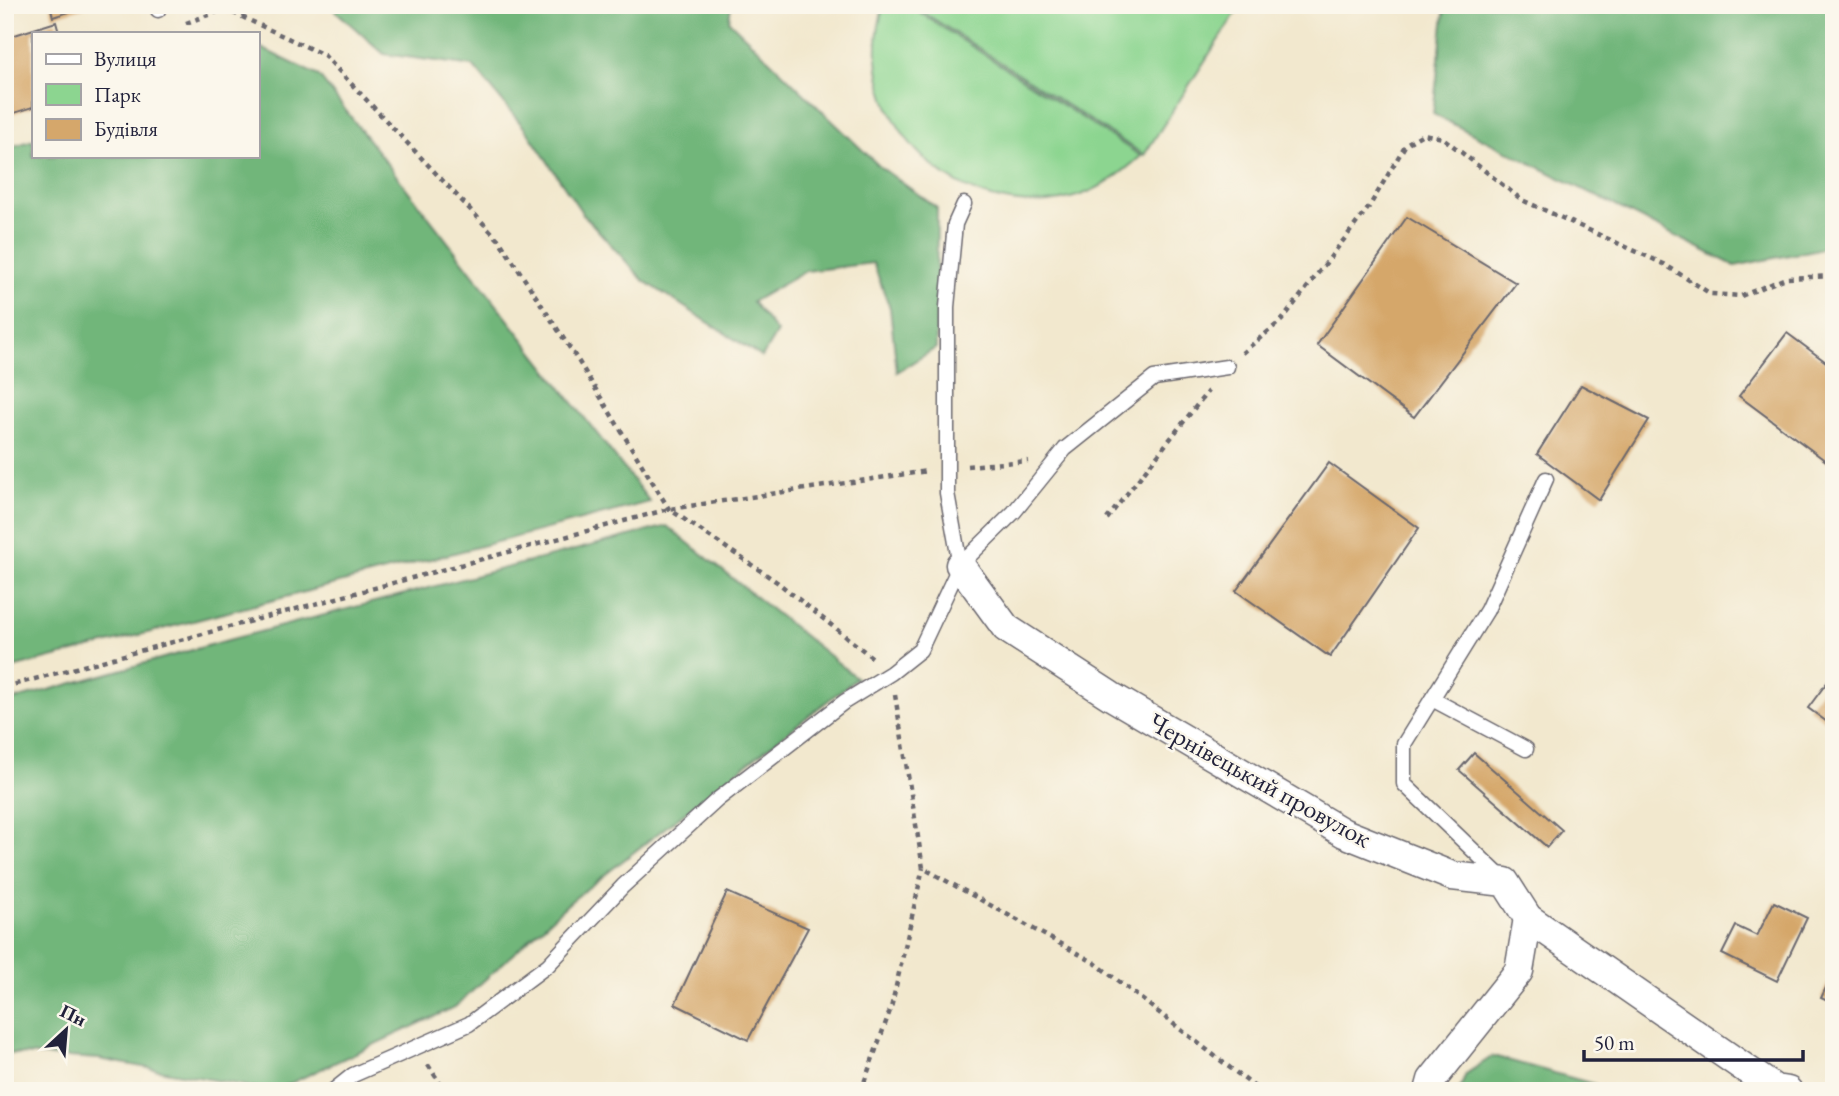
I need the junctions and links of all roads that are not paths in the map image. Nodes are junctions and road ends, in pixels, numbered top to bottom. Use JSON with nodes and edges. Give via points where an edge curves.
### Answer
{"nodes":[{"id":1,"x":964,"y":204,"type":"dead end"},
{"id":2,"x":1227,"y":367,"type":"road end"},
{"id":3,"x":1546,"y":479,"type":"dead end"},
{"id":4,"x":960,"y":565,"type":"junction"},
{"id":5,"x":1432,"y":699,"type":"junction"},
{"id":6,"x":1526,"y":749,"type":"dead end"},
{"id":7,"x":1505,"y":882,"type":"junction"},
{"id":8,"x":1528,"y":918,"type":"junction"},
{"id":9,"x":333,"y":1091,"type":"edge"},
{"id":10,"x":1429,"y":1091,"type":"edge"},
{"id":11,"x":1788,"y":1091,"type":"edge"}],
"edges":[{"from":1,"to":4,"type":"lane","via":[[955,224],[947,307],[947,493]]},
{"from":2,"to":4,"type":"lane","via":[[1154,378],[1066,449],[1014,512]]},
{"from":3,"to":5,"type":"lane","via":[[1487,610]]},
{"from":4,"to":7,"type":"street","name":"Чернівецький провулок","via":[[1006,628],[1111,696],[1344,833],[1452,876]]},
{"from":4,"to":9,"type":"lane","via":[[920,650],[717,800],[623,886],[548,965],[469,1024],[353,1075]]},
{"from":5,"to":6,"type":"lane"},
{"from":5,"to":7,"type":"lane","via":[[1404,744],[1404,783]]},
{"from":7,"to":8,"type":"street"},
{"from":8,"to":10,"type":"street","via":[[1519,971],[1432,1080]]},
{"from":8,"to":11,"type":"street","via":[[1775,1089]]}]}
